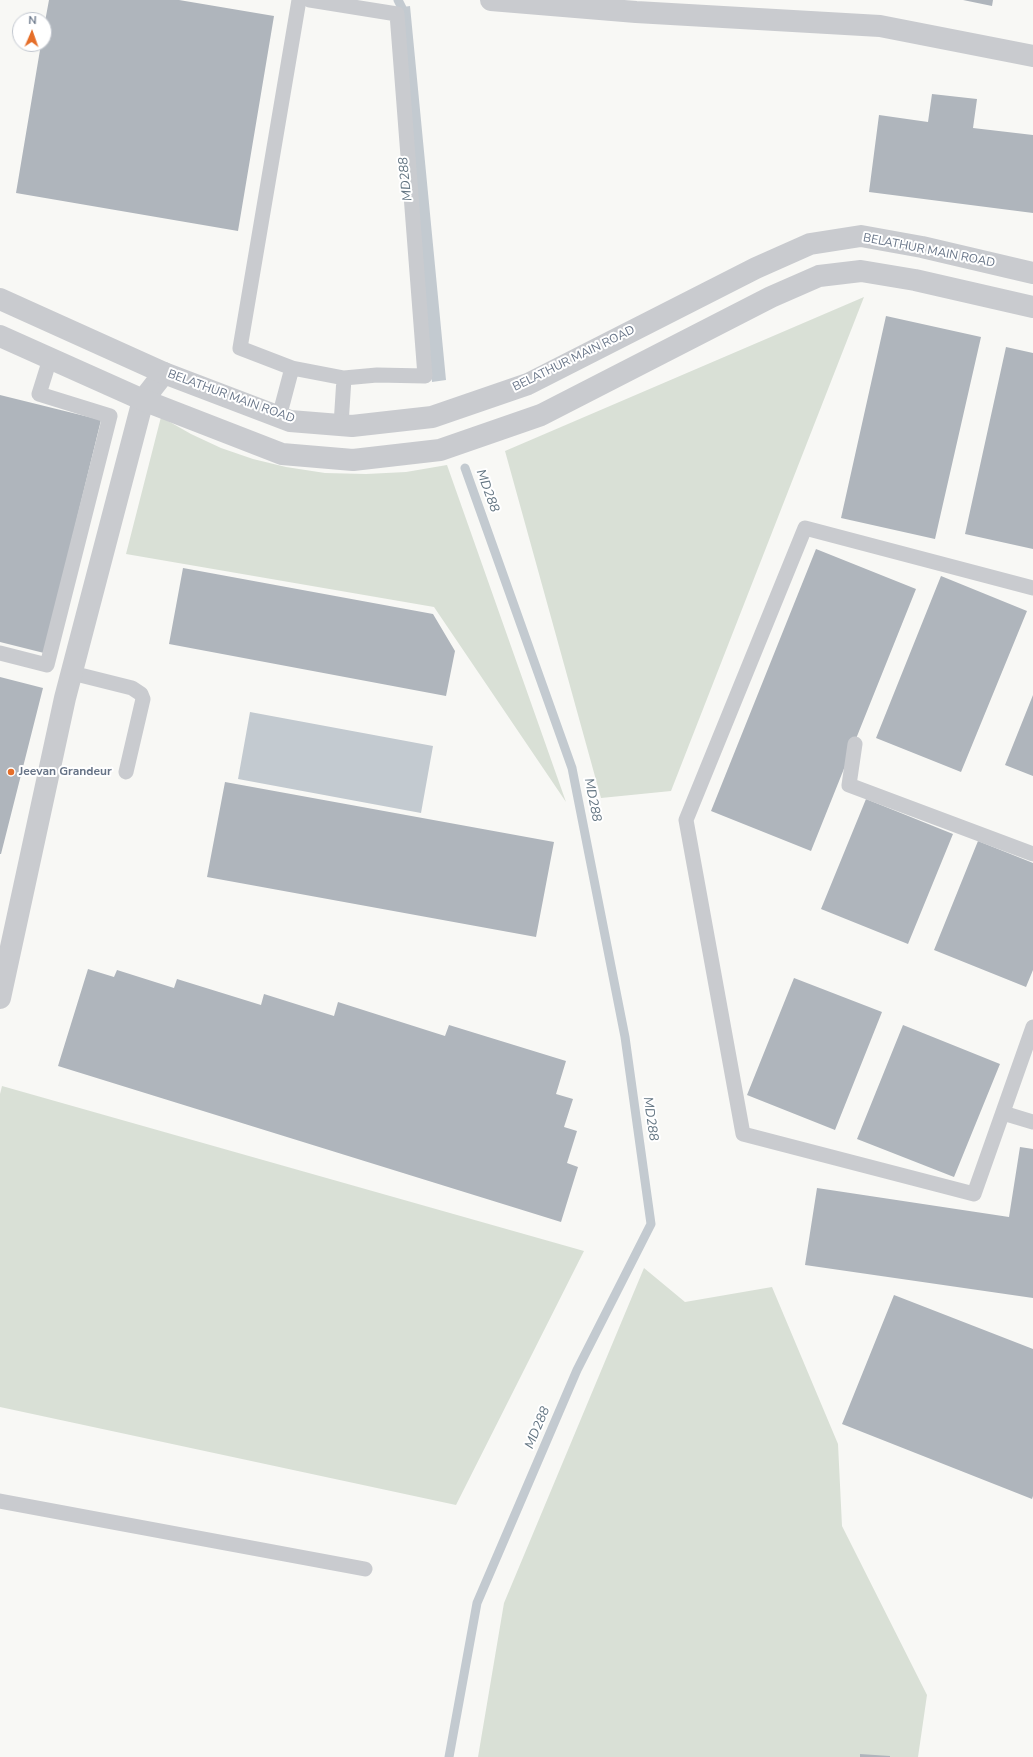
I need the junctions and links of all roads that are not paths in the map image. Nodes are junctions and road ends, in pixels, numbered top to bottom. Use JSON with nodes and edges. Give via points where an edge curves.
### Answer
{"nodes":[{"id":1,"x":299,"y":0,"type":"edge"},
{"id":2,"x":310,"y":0,"type":"edge"},
{"id":3,"x":491,"y":0,"type":"edge"},
{"id":4,"x":1033,"y":56,"type":"edge"},
{"id":5,"x":1033,"y":273,"type":"edge"},
{"id":6,"x":0,"y":299,"type":"edge"},
{"id":7,"x":1033,"y":307,"type":"edge"},
{"id":8,"x":0,"y":336,"type":"edge"},
{"id":9,"x":50,"y":359,"type":"junction"},
{"id":10,"x":292,"y":368,"type":"junction"},
{"id":11,"x":164,"y":373,"type":"junction"},
{"id":12,"x":344,"y":378,"type":"junction"},
{"id":13,"x":143,"y":400,"type":"junction"},
{"id":14,"x":280,"y":417,"type":"junction"},
{"id":15,"x":341,"y":425,"type":"junction"},
{"id":16,"x":1033,"y":588,"type":"edge"},
{"id":17,"x":0,"y":653,"type":"edge"},
{"id":18,"x":72,"y":673,"type":"junction"},
{"id":19,"x":855,"y":744,"type":"dead end"},
{"id":20,"x":126,"y":772,"type":"dead end"},
{"id":21,"x":1033,"y":854,"type":"edge"},
{"id":22,"x":0,"y":998,"type":"edge"},
{"id":23,"x":1033,"y":1027,"type":"edge"},
{"id":24,"x":1003,"y":1113,"type":"junction"},
{"id":25,"x":1033,"y":1122,"type":"edge"},
{"id":26,"x":0,"y":1501,"type":"edge"},
{"id":27,"x":365,"y":1569,"type":"dead end"}],
"edges":[{"from":1,"to":10,"type":"lane","via":[[240,348]]},
{"from":2,"to":12,"type":"lane","via":[[397,14],[425,376],[377,375]]},
{"from":3,"to":4,"type":"street","via":[[880,26]]},
{"from":5,"to":15,"type":"street","name":"BELATHUR MAIN ROAD","via":[[922,247],[861,236],[810,244],[756,268],[528,384],[437,416],[352,426]]},
{"from":6,"to":11,"type":"street","name":"BELATHUR MAIN ROAD"},
{"from":7,"to":13,"type":"street","via":[[915,280],[861,271],[819,276],[771,297],[541,415],[440,450],[353,460],[282,454]]},
{"from":8,"to":9,"type":"street"},
{"from":9,"to":13,"type":"street"},
{"from":9,"to":17,"type":"lane","via":[[39,394],[110,416],[47,665]]},
{"from":10,"to":12,"type":"lane"},
{"from":10,"to":14,"type":"lane"},
{"from":11,"to":13,"type":"street"},
{"from":11,"to":14,"type":"street","name":"BELATHUR MAIN ROAD"},
{"from":12,"to":15,"type":"lane"},
{"from":13,"to":18,"type":"street"},
{"from":14,"to":15,"type":"street","name":"BELATHUR MAIN ROAD","via":[[290,421]]},
{"from":16,"to":24,"type":"lane","via":[[805,528],[686,820],[743,1134],[974,1194]]},
{"from":18,"to":20,"type":"lane","via":[[132,688],[141,694],[143,699]]},
{"from":18,"to":22,"type":"street"},
{"from":19,"to":21,"type":"lane","via":[[849,785]]},
{"from":23,"to":24,"type":"lane"},
{"from":24,"to":25,"type":"lane"},
{"from":26,"to":27,"type":"lane"}]}
